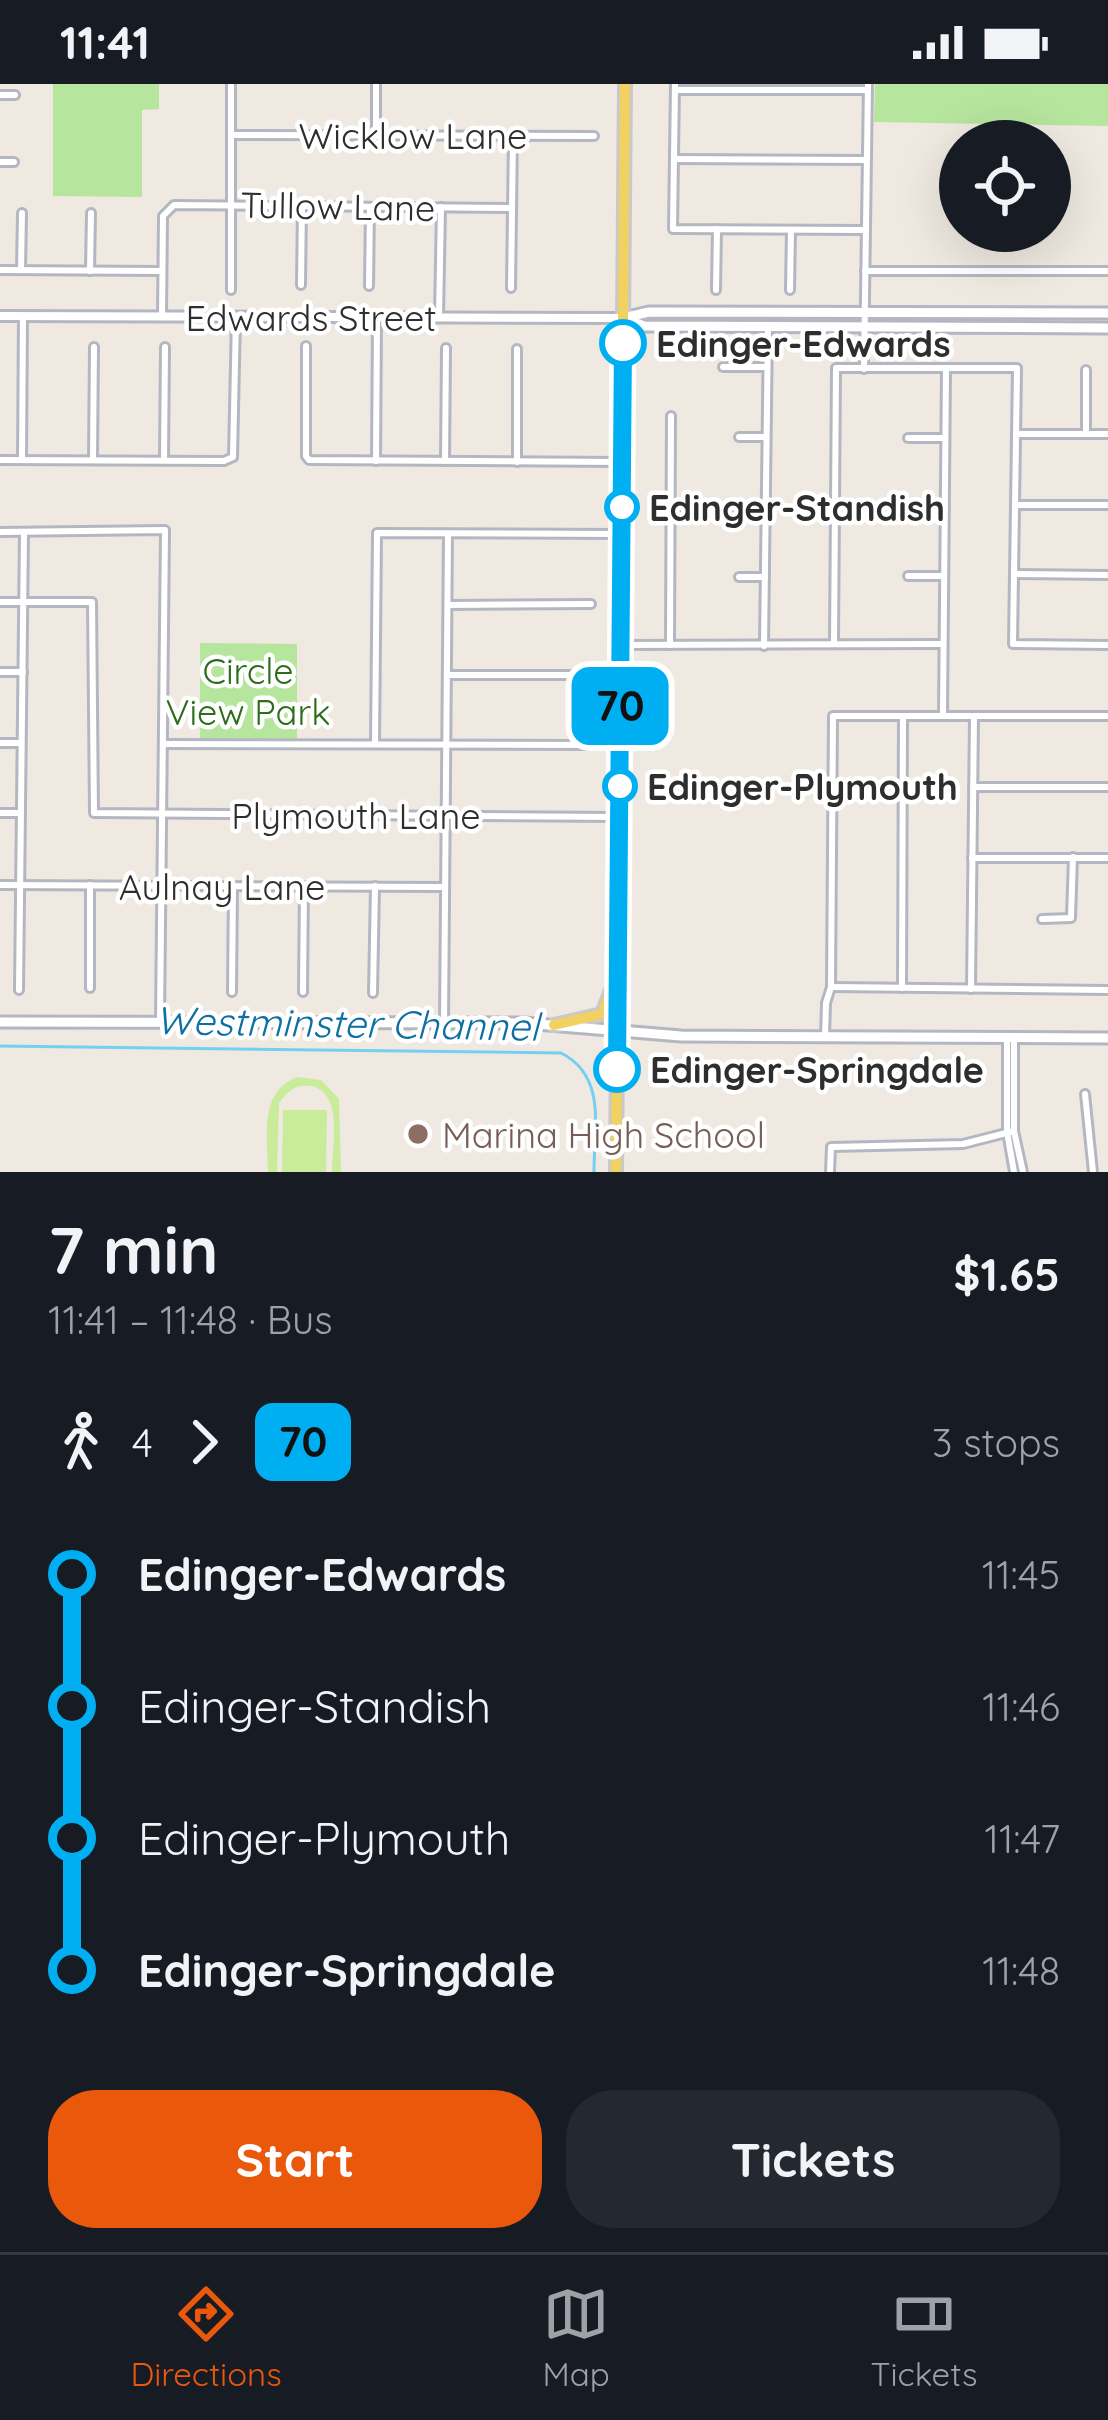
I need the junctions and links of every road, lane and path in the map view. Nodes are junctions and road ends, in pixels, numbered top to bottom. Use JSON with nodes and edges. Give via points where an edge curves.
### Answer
{"nodes":[{"id":1,"x":231,"y":84,"type":"edge"},
{"id":2,"x":376,"y":84,"type":"edge"},
{"id":3,"x":625,"y":84,"type":"edge"},
{"id":4,"x":675,"y":87,"type":"edge"},
{"id":5,"x":868,"y":87,"type":"edge"},
{"id":6,"x":0,"y":94,"type":"edge"},
{"id":7,"x":15,"y":95,"type":"dead end"},
{"id":8,"x":231,"y":135,"type":"junction"},
{"id":9,"x":512,"y":135,"type":"junction"},
{"id":10,"x":376,"y":136,"type":"junction"},
{"id":11,"x":594,"y":136,"type":"dead end"},
{"id":12,"x":674,"y":159,"type":"junction"},
{"id":13,"x":866,"y":160,"type":"junction"},
{"id":14,"x":0,"y":162,"type":"edge"},
{"id":15,"x":14,"y":162,"type":"dead end"},
{"id":16,"x":232,"y":205,"type":"junction"},
{"id":17,"x":302,"y":206,"type":"junction"},
{"id":18,"x":370,"y":207,"type":"junction"},
{"id":19,"x":441,"y":207,"type":"junction"},
{"id":20,"x":511,"y":208,"type":"junction"},
{"id":21,"x":22,"y":213,"type":"dead end"},
{"id":22,"x":91,"y":213,"type":"dead end"},
{"id":23,"x":717,"y":230,"type":"junction"},
{"id":24,"x":791,"y":230,"type":"junction"},
{"id":25,"x":866,"y":230,"type":"junction"},
{"id":26,"x":0,"y":270,"type":"edge"},
{"id":27,"x":21,"y":270,"type":"junction"},
{"id":28,"x":90,"y":271,"type":"junction"},
{"id":29,"x":162,"y":271,"type":"junction"},
{"id":30,"x":865,"y":271,"type":"junction"},
{"id":31,"x":1108,"y":272,"type":"edge"},
{"id":32,"x":301,"y":285,"type":"dead end"},
{"id":33,"x":369,"y":286,"type":"dead end"},
{"id":34,"x":511,"y":288,"type":"dead end"},
{"id":35,"x":231,"y":290,"type":"dead end"},
{"id":36,"x":716,"y":290,"type":"dead end"},
{"id":37,"x":790,"y":290,"type":"dead end"},
{"id":38,"x":865,"y":312,"type":"junction"},
{"id":39,"x":1108,"y":314,"type":"edge"},
{"id":40,"x":0,"y":316,"type":"edge"},
{"id":41,"x":22,"y":316,"type":"junction"},
{"id":42,"x":162,"y":316,"type":"junction"},
{"id":43,"x":236,"y":317,"type":"junction"},
{"id":44,"x":377,"y":318,"type":"junction"},
{"id":45,"x":439,"y":318,"type":"junction"},
{"id":46,"x":623,"y":318,"type":"junction"},
{"id":47,"x":768,"y":326,"type":"junction"},
{"id":48,"x":865,"y":327,"type":"junction"},
{"id":49,"x":1108,"y":328,"type":"edge"},
{"id":50,"x":164,"y":346,"type":"dead end"},
{"id":51,"x":307,"y":346,"type":"dead end"},
{"id":52,"x":94,"y":347,"type":"dead end"},
{"id":53,"x":446,"y":348,"type":"dead end"},
{"id":54,"x":518,"y":349,"type":"dead end"},
{"id":55,"x":723,"y":368,"type":"dead end"},
{"id":56,"x":767,"y":368,"type":"junction"},
{"id":57,"x":864,"y":369,"type":"junction"},
{"id":58,"x":946,"y":370,"type":"junction"},
{"id":59,"x":1086,"y":370,"type":"dead end"},
{"id":60,"x":671,"y":416,"type":"dead end"},
{"id":61,"x":1016,"y":434,"type":"junction"},
{"id":62,"x":1086,"y":434,"type":"junction"},
{"id":63,"x":1108,"y":434,"type":"edge"},
{"id":64,"x":740,"y":437,"type":"dead end"},
{"id":65,"x":766,"y":437,"type":"junction"},
{"id":66,"x":908,"y":438,"type":"dead end"},
{"id":67,"x":945,"y":438,"type":"junction"},
{"id":68,"x":93,"y":459,"type":"junction"},
{"id":69,"x":0,"y":460,"type":"edge"},
{"id":70,"x":22,"y":460,"type":"junction"},
{"id":71,"x":164,"y":460,"type":"junction"},
{"id":72,"x":376,"y":461,"type":"junction"},
{"id":73,"x":445,"y":461,"type":"junction"},
{"id":74,"x":517,"y":462,"type":"junction"},
{"id":75,"x":622,"y":462,"type":"junction"},
{"id":76,"x":1015,"y":505,"type":"junction"},
{"id":77,"x":671,"y":506,"type":"junction"},
{"id":78,"x":907,"y":506,"type":"dead end"},
{"id":79,"x":1108,"y":506,"type":"edge"},
{"id":80,"x":944,"y":507,"type":"junction"},
{"id":81,"x":766,"y":508,"type":"junction"},
{"id":82,"x":0,"y":532,"type":"edge"},
{"id":83,"x":25,"y":532,"type":"junction"},
{"id":84,"x":448,"y":534,"type":"junction"},
{"id":85,"x":621,"y":534,"type":"junction"},
{"id":86,"x":1014,"y":574,"type":"junction"},
{"id":87,"x":1108,"y":575,"type":"edge"},
{"id":88,"x":908,"y":576,"type":"dead end"},
{"id":89,"x":944,"y":576,"type":"junction"},
{"id":90,"x":739,"y":577,"type":"dead end"},
{"id":91,"x":765,"y":577,"type":"junction"},
{"id":92,"x":0,"y":602,"type":"edge"},
{"id":93,"x":24,"y":602,"type":"junction"},
{"id":94,"x":591,"y":604,"type":"dead end"},
{"id":95,"x":448,"y":605,"type":"junction"},
{"id":96,"x":834,"y":643,"type":"junction"},
{"id":97,"x":943,"y":644,"type":"junction"},
{"id":98,"x":620,"y":645,"type":"junction"},
{"id":99,"x":670,"y":645,"type":"junction"},
{"id":100,"x":1108,"y":645,"type":"edge"},
{"id":101,"x":764,"y":646,"type":"junction"},
{"id":102,"x":0,"y":672,"type":"edge"},
{"id":103,"x":23,"y":672,"type":"junction"},
{"id":104,"x":447,"y":675,"type":"junction"},
{"id":105,"x":590,"y":675,"type":"dead end"},
{"id":106,"x":903,"y":716,"type":"junction"},
{"id":107,"x":943,"y":716,"type":"junction"},
{"id":108,"x":974,"y":716,"type":"junction"},
{"id":109,"x":1108,"y":716,"type":"edge"},
{"id":110,"x":0,"y":742,"type":"edge"},
{"id":111,"x":22,"y":742,"type":"junction"},
{"id":112,"x":163,"y":744,"type":"junction"},
{"id":113,"x":375,"y":744,"type":"junction"},
{"id":114,"x":445,"y":745,"type":"junction"},
{"id":115,"x":590,"y":746,"type":"dead end"},
{"id":116,"x":973,"y":787,"type":"junction"},
{"id":117,"x":1108,"y":787,"type":"edge"},
{"id":118,"x":0,"y":813,"type":"edge"},
{"id":119,"x":21,"y":813,"type":"junction"},
{"id":120,"x":162,"y":814,"type":"junction"},
{"id":121,"x":445,"y":816,"type":"junction"},
{"id":122,"x":619,"y":818,"type":"junction"},
{"id":123,"x":1073,"y":857,"type":"junction"},
{"id":124,"x":972,"y":858,"type":"junction"},
{"id":125,"x":1108,"y":858,"type":"edge"},
{"id":126,"x":0,"y":885,"type":"edge"},
{"id":127,"x":20,"y":885,"type":"junction"},
{"id":128,"x":90,"y":885,"type":"junction"},
{"id":129,"x":161,"y":886,"type":"junction"},
{"id":130,"x":233,"y":886,"type":"junction"},
{"id":131,"x":304,"y":886,"type":"junction"},
{"id":132,"x":374,"y":886,"type":"junction"},
{"id":133,"x":444,"y":886,"type":"junction"},
{"id":134,"x":1042,"y":919,"type":"dead end"},
{"id":135,"x":618,"y":974,"type":"junction"},
{"id":136,"x":831,"y":987,"type":"junction"},
{"id":137,"x":90,"y":988,"type":"dead end"},
{"id":138,"x":902,"y":988,"type":"junction"},
{"id":139,"x":19,"y":989,"type":"dead end"},
{"id":140,"x":971,"y":989,"type":"junction"},
{"id":141,"x":1108,"y":989,"type":"edge"},
{"id":142,"x":232,"y":992,"type":"dead end"},
{"id":143,"x":303,"y":992,"type":"dead end"},
{"id":144,"x":373,"y":993,"type":"dead end"},
{"id":145,"x":160,"y":1021,"type":"junction"},
{"id":146,"x":0,"y":1022,"type":"edge"},
{"id":147,"x":444,"y":1023,"type":"junction"},
{"id":148,"x":554,"y":1025,"type":"junction"},
{"id":149,"x":617,"y":1033,"type":"junction"},
{"id":150,"x":825,"y":1037,"type":"junction"},
{"id":151,"x":1010,"y":1038,"type":"junction"},
{"id":152,"x":1108,"y":1038,"type":"edge"},
{"id":153,"x":1085,"y":1094,"type":"dead end"},
{"id":154,"x":1010,"y":1131,"type":"junction"},
{"id":155,"x":616,"y":1172,"type":"edge"},
{"id":156,"x":830,"y":1172,"type":"edge"},
{"id":157,"x":1018,"y":1172,"type":"edge"},
{"id":158,"x":1093,"y":1172,"type":"edge"}],
"edges":[{"from":1,"to":8,"type":"street"},
{"from":2,"to":10,"type":"street"},
{"from":3,"to":46,"type":"main road"},
{"from":4,"to":5,"type":"street"},
{"from":4,"to":12,"type":"street"},
{"from":5,"to":13,"type":"street"},
{"from":6,"to":7,"type":"street"},
{"from":8,"to":10,"type":"street","name":"Wicklow Lane"},
{"from":8,"to":16,"type":"street"},
{"from":9,"to":10,"type":"street","name":"Wicklow Lane"},
{"from":9,"to":11,"type":"street","name":"Wicklow Lane"},
{"from":9,"to":20,"type":"street"},
{"from":12,"to":13,"type":"street"},
{"from":12,"to":23,"type":"street","via":[[674,229]]},
{"from":13,"to":25,"type":"street"},
{"from":14,"to":15,"type":"street"},
{"from":16,"to":17,"type":"street","name":"Tullow Lane"},
{"from":16,"to":29,"type":"street","name":"Tullow Lane","via":[[166,208]]},
{"from":16,"to":35,"type":"street"},
{"from":17,"to":18,"type":"street","name":"Tullow Lane"},
{"from":17,"to":32,"type":"street"},
{"from":18,"to":19,"type":"street","name":"Tullow Lane"},
{"from":18,"to":33,"type":"street"},
{"from":19,"to":20,"type":"street","name":"Tullow Lane"},
{"from":19,"to":45,"type":"street"},
{"from":20,"to":34,"type":"street"},
{"from":21,"to":27,"type":"street"},
{"from":22,"to":28,"type":"street"},
{"from":23,"to":24,"type":"street"},
{"from":23,"to":36,"type":"street"},
{"from":24,"to":25,"type":"street"},
{"from":24,"to":37,"type":"street"},
{"from":25,"to":30,"type":"street"},
{"from":26,"to":27,"type":"street"},
{"from":27,"to":28,"type":"street"},
{"from":28,"to":29,"type":"street"},
{"from":29,"to":42,"type":"street"},
{"from":30,"to":31,"type":"street"},
{"from":30,"to":38,"type":"street"},
{"from":38,"to":39,"type":"main road","name":"Edwards Street"},
{"from":38,"to":46,"type":"main road","name":"Edwards Street"},
{"from":38,"to":48,"type":"street"},
{"from":40,"to":41,"type":"street","name":"Edwards Street"},
{"from":41,"to":42,"type":"street","name":"Edwards Street"},
{"from":41,"to":70,"type":"street"},
{"from":42,"to":43,"type":"street","name":"Edwards Street"},
{"from":43,"to":44,"type":"street","name":"Edwards Street"},
{"from":43,"to":71,"type":"street","via":[[233,457]]},
{"from":44,"to":45,"type":"street","name":"Edwards Street"},
{"from":44,"to":72,"type":"street"},
{"from":45,"to":46,"type":"street","name":"Edwards Street"},
{"from":46,"to":47,"type":"main road","name":"Edwards Street","via":[[644,326]]},
{"from":46,"to":75,"type":"main road"},
{"from":47,"to":48,"type":"main road","name":"Edwards Street"},
{"from":47,"to":56,"type":"street"},
{"from":48,"to":49,"type":"main road","name":"Edwards Street"},
{"from":48,"to":57,"type":"street"},
{"from":50,"to":71,"type":"street"},
{"from":51,"to":72,"type":"street","via":[[306,459]]},
{"from":52,"to":68,"type":"street"},
{"from":53,"to":73,"type":"street"},
{"from":54,"to":74,"type":"street"},
{"from":55,"to":56,"type":"street"},
{"from":56,"to":65,"type":"street"},
{"from":57,"to":58,"type":"street"},
{"from":57,"to":96,"type":"street","via":[[836,368]]},
{"from":58,"to":61,"type":"street","via":[[1017,368]]},
{"from":58,"to":67,"type":"street"},
{"from":59,"to":62,"type":"street"},
{"from":60,"to":77,"type":"street"},
{"from":61,"to":62,"type":"street"},
{"from":61,"to":76,"type":"street"},
{"from":62,"to":63,"type":"street"},
{"from":64,"to":65,"type":"street"},
{"from":65,"to":81,"type":"street"},
{"from":66,"to":67,"type":"street"},
{"from":67,"to":80,"type":"street"},
{"from":68,"to":70,"type":"street"},
{"from":68,"to":71,"type":"street"},
{"from":69,"to":70,"type":"street"},
{"from":72,"to":73,"type":"street"},
{"from":73,"to":74,"type":"street"},
{"from":74,"to":75,"type":"street"},
{"from":75,"to":85,"type":"main road"},
{"from":76,"to":79,"type":"street"},
{"from":76,"to":86,"type":"street"},
{"from":77,"to":81,"type":"street"},
{"from":77,"to":99,"type":"street"},
{"from":78,"to":80,"type":"street"},
{"from":80,"to":89,"type":"street"},
{"from":81,"to":91,"type":"street"},
{"from":82,"to":83,"type":"street"},
{"from":83,"to":93,"type":"street"},
{"from":83,"to":112,"type":"street","via":[[166,530]]},
{"from":84,"to":85,"type":"street"},
{"from":84,"to":95,"type":"street"},
{"from":84,"to":113,"type":"street","via":[[377,533]]},
{"from":85,"to":98,"type":"main road"},
{"from":86,"to":87,"type":"street"},
{"from":86,"to":100,"type":"street","via":[[1013,644]]},
{"from":88,"to":89,"type":"street"},
{"from":89,"to":97,"type":"street"},
{"from":90,"to":91,"type":"street"},
{"from":91,"to":101,"type":"street"},
{"from":92,"to":93,"type":"street"},
{"from":93,"to":103,"type":"street"},
{"from":93,"to":120,"type":"street","name":"Plymouth Lane","via":[[92,602],[94,813]]},
{"from":94,"to":95,"type":"street"},
{"from":95,"to":104,"type":"street"},
{"from":96,"to":97,"type":"street"},
{"from":96,"to":101,"type":"street"},
{"from":97,"to":107,"type":"street"},
{"from":98,"to":99,"type":"street"},
{"from":98,"to":122,"type":"main road"},
{"from":99,"to":101,"type":"street"},
{"from":102,"to":103,"type":"street"},
{"from":103,"to":111,"type":"street"},
{"from":104,"to":105,"type":"street"},
{"from":104,"to":114,"type":"street"},
{"from":106,"to":107,"type":"street"},
{"from":106,"to":136,"type":"street","via":[[833,716]]},
{"from":106,"to":138,"type":"street"},
{"from":107,"to":108,"type":"street"},
{"from":108,"to":109,"type":"street"},
{"from":108,"to":116,"type":"street"},
{"from":110,"to":111,"type":"street"},
{"from":111,"to":119,"type":"street"},
{"from":112,"to":113,"type":"street"},
{"from":112,"to":120,"type":"street"},
{"from":113,"to":114,"type":"street"},
{"from":114,"to":115,"type":"street"},
{"from":114,"to":121,"type":"street"},
{"from":116,"to":117,"type":"street"},
{"from":116,"to":124,"type":"street"},
{"from":118,"to":119,"type":"street"},
{"from":119,"to":127,"type":"street"},
{"from":120,"to":121,"type":"street","name":"Plymouth Lane"},
{"from":120,"to":129,"type":"street"},
{"from":121,"to":122,"type":"street","name":"Plymouth Lane"},
{"from":121,"to":133,"type":"street"},
{"from":122,"to":135,"type":"main road"},
{"from":123,"to":124,"type":"street"},
{"from":123,"to":125,"type":"street"},
{"from":123,"to":134,"type":"street","via":[[1071,918]]},
{"from":124,"to":140,"type":"street"},
{"from":126,"to":127,"type":"street","name":"Aulnay Lane"},
{"from":127,"to":128,"type":"street","name":"Aulnay Lane"},
{"from":127,"to":139,"type":"street"},
{"from":128,"to":129,"type":"street","name":"Aulnay Lane"},
{"from":128,"to":137,"type":"street"},
{"from":129,"to":130,"type":"street","name":"Aulnay Lane"},
{"from":129,"to":145,"type":"street"},
{"from":130,"to":131,"type":"street","name":"Aulnay Lane"},
{"from":130,"to":142,"type":"street"},
{"from":131,"to":132,"type":"street","name":"Aulnay Lane"},
{"from":131,"to":143,"type":"street"},
{"from":132,"to":133,"type":"street","name":"Aulnay Lane"},
{"from":132,"to":144,"type":"street"},
{"from":133,"to":147,"type":"street"},
{"from":135,"to":148,"type":"main road","via":[[602,1014]]},
{"from":135,"to":149,"type":"main road"},
{"from":136,"to":138,"type":"street"},
{"from":136,"to":150,"type":"street"},
{"from":138,"to":140,"type":"street"},
{"from":140,"to":141,"type":"street"},
{"from":145,"to":146,"type":"main road"},
{"from":145,"to":147,"type":"main road"},
{"from":147,"to":148,"type":"main road"},
{"from":148,"to":149,"type":"main road"},
{"from":149,"to":150,"type":"main road"},
{"from":149,"to":155,"type":"main road"},
{"from":150,"to":151,"type":"main road"},
{"from":151,"to":152,"type":"main road"},
{"from":151,"to":154,"type":"street"},
{"from":153,"to":158,"type":"street"},
{"from":154,"to":156,"type":"street","via":[[963,1144],[831,1147]]},
{"from":154,"to":157,"type":"street"}]}
